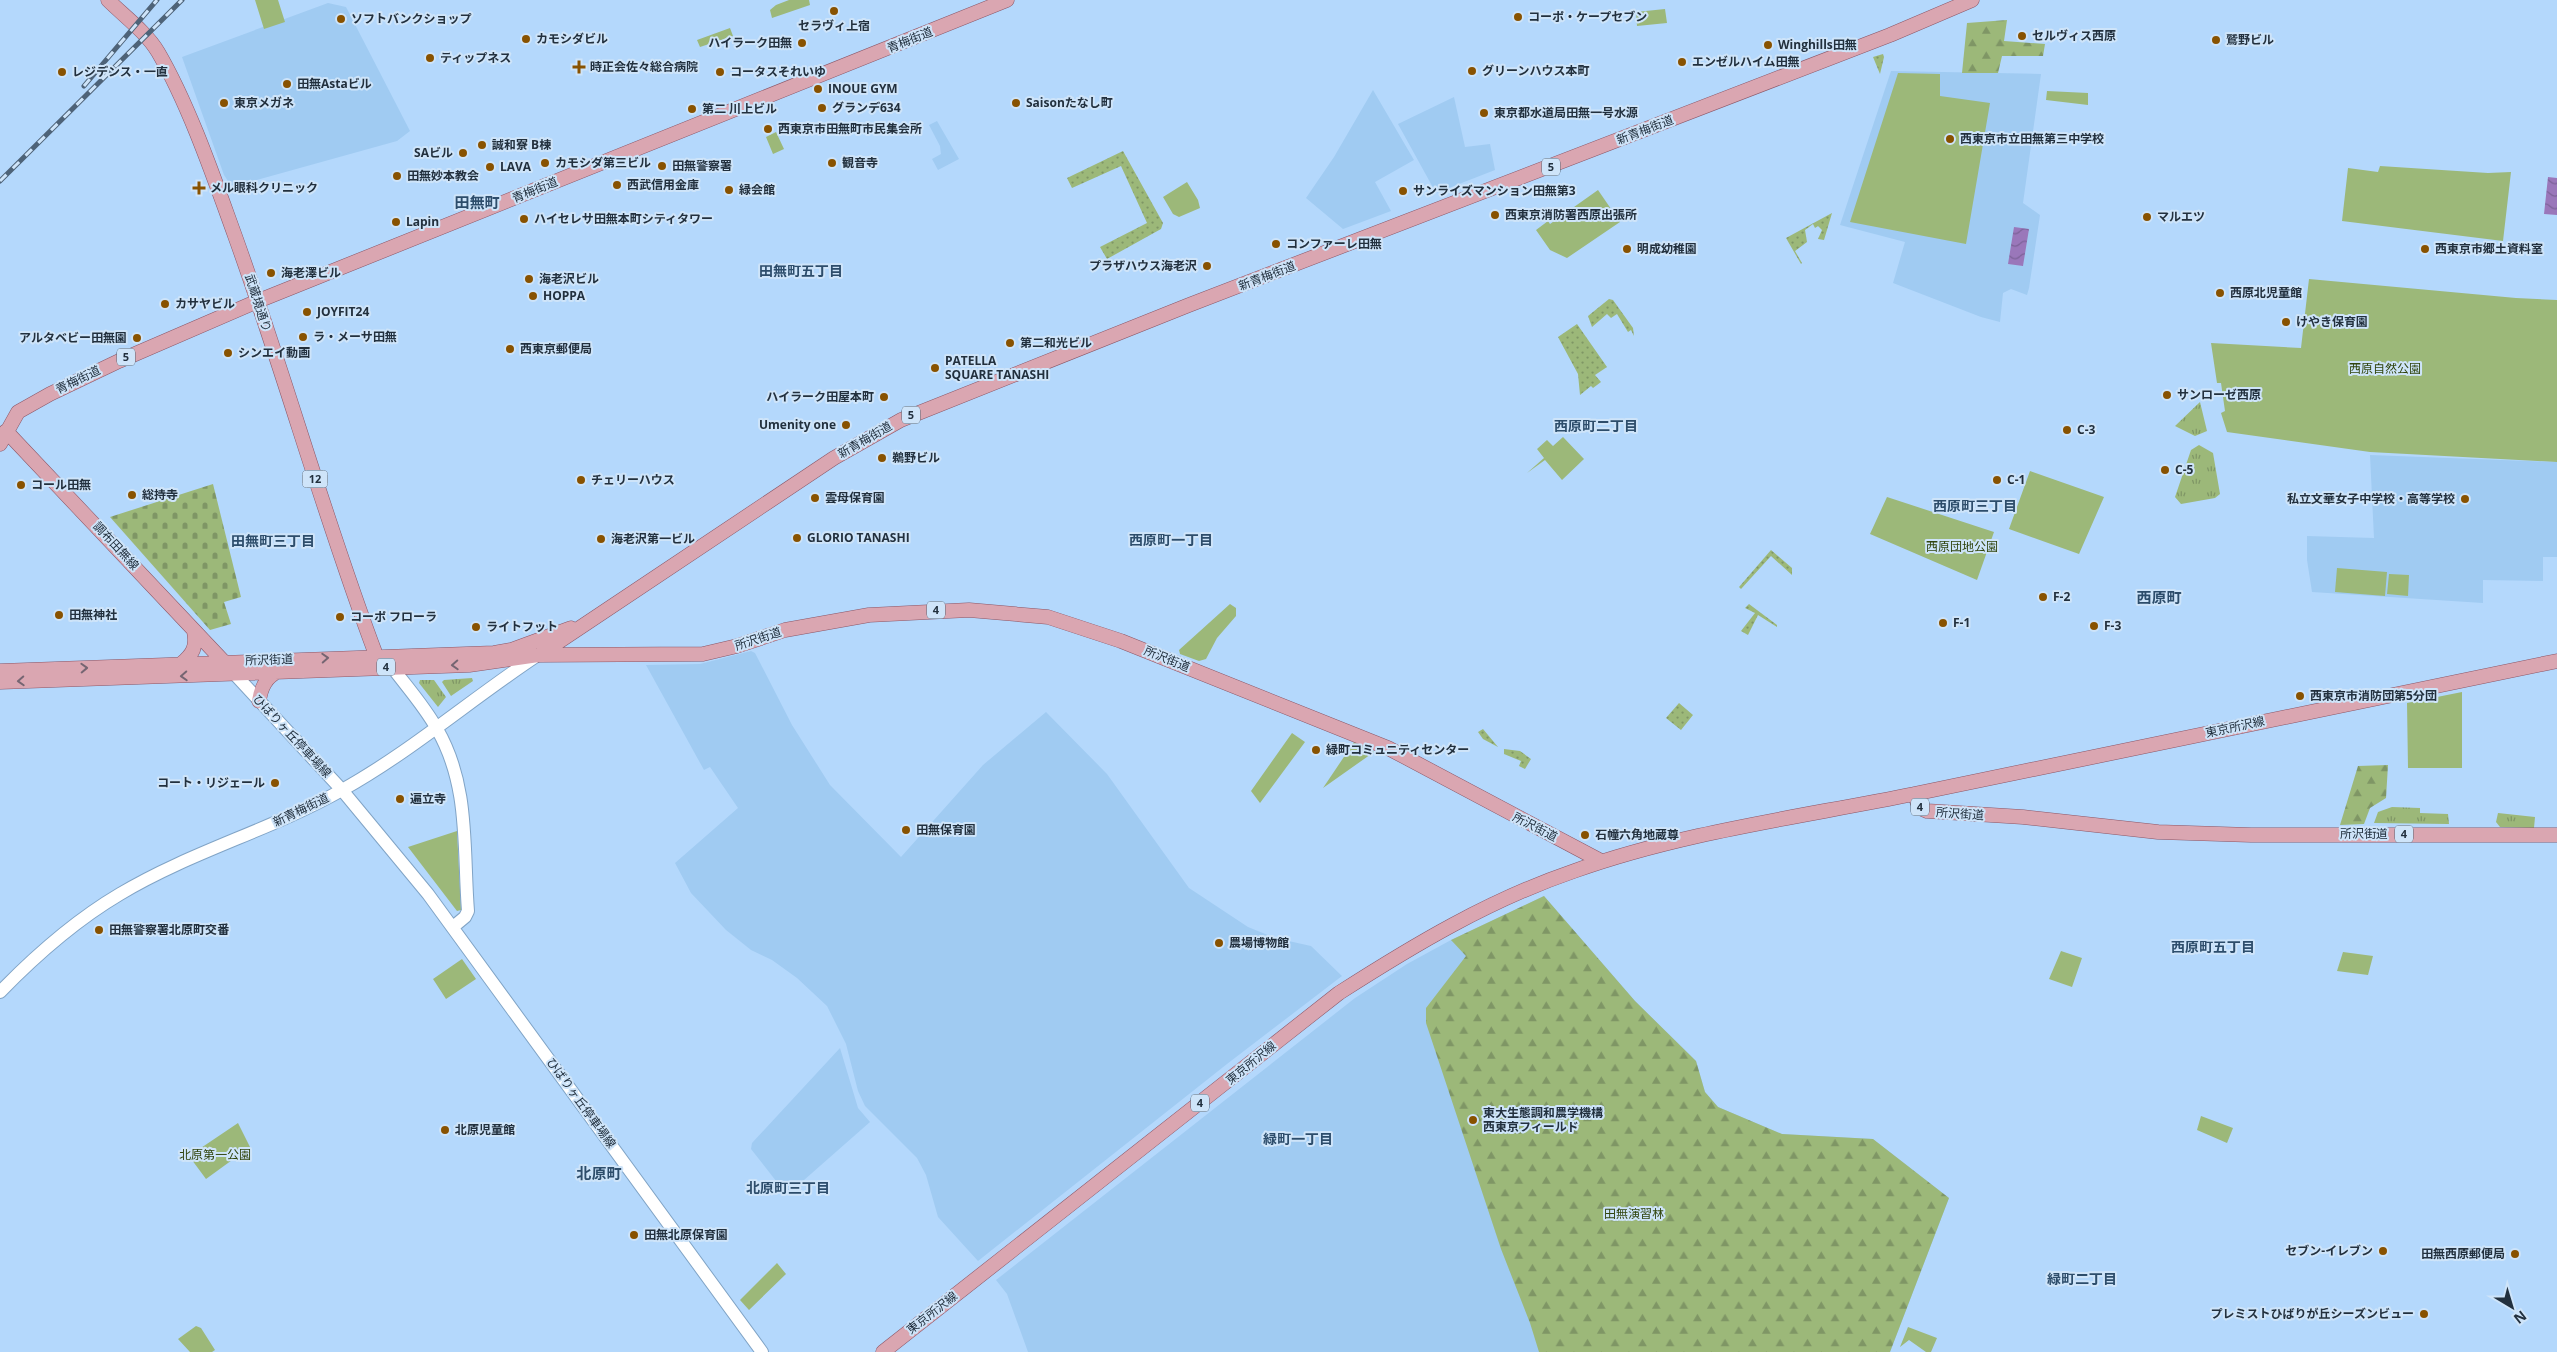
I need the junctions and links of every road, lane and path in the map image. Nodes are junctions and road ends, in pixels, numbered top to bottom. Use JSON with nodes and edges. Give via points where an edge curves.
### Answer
{"nodes":[{"id":1,"x":108,"y":0,"type":"edge"},
{"id":2,"x":1007,"y":0,"type":"edge"},
{"id":3,"x":1972,"y":0,"type":"edge"},
{"id":4,"x":258,"y":300,"type":"junction"},
{"id":5,"x":6,"y":431,"type":"junction"},
{"id":6,"x":0,"y":444,"type":"edge"},
{"id":7,"x":597,"y":617,"type":"junction"},
{"id":8,"x":578,"y":630,"type":"junction"},
{"id":9,"x":194,"y":631,"type":"junction"},
{"id":10,"x":511,"y":650,"type":"junction"},
{"id":11,"x":376,"y":655,"type":"junction"},
{"id":12,"x":584,"y":655,"type":"junction"},
{"id":13,"x":538,"y":656,"type":"junction"},
{"id":14,"x":2557,"y":661,"type":"edge"},
{"id":15,"x":181,"y":664,"type":"junction"},
{"id":16,"x":392,"y":667,"type":"junction"},
{"id":17,"x":228,"y":668,"type":"junction"},
{"id":18,"x":0,"y":671,"type":"edge"},
{"id":19,"x":279,"y":671,"type":"junction"},
{"id":20,"x":0,"y":682,"type":"edge"},
{"id":21,"x":259,"y":701,"type":"junction"},
{"id":22,"x":437,"y":728,"type":"junction"},
{"id":23,"x":342,"y":790,"type":"junction"},
{"id":24,"x":1914,"y":794,"type":"junction"},
{"id":25,"x":2557,"y":835,"type":"edge"},
{"id":26,"x":1601,"y":861,"type":"junction"},
{"id":27,"x":453,"y":927,"type":"junction"},
{"id":28,"x":0,"y":992,"type":"edge"},
{"id":29,"x":762,"y":1352,"type":"edge"},
{"id":30,"x":884,"y":1352,"type":"edge"}],
"edges":[{"from":1,"to":4,"type":"main road","name":"武蔵境通り","number":"12","via":[[157,50],[180,96]]},
{"from":2,"to":4,"type":"main road","name":"青梅街道","number":"5"},
{"from":3,"to":7,"type":"main road","name":"新青梅街道","number":"5","via":[[1890,35],[1189,305],[901,420],[834,458]]},
{"from":4,"to":5,"type":"main road","name":"青梅街道","number":"5","via":[[29,404],[18,412]]},
{"from":4,"to":11,"type":"main road","name":"武蔵境通り","number":"12"},
{"from":5,"to":6,"type":"main road","name":"青梅街道","number":"5"},
{"from":5,"to":9,"type":"main road","name":"調布田無線"},
{"from":7,"to":8,"type":"main road","name":"新青梅街道","number":"5"},
{"from":7,"to":10,"type":"main road","name":"新青梅街道","number":"5"},
{"from":8,"to":12,"type":"main road"},
{"from":8,"to":13,"type":"main road","name":"新青梅街道","number":"5"},
{"from":9,"to":15,"type":"main road","via":[[194,651]]},
{"from":9,"to":17,"type":"main road","name":"調布田無線"},
{"from":10,"to":11,"type":"main road","name":"所沢街道","number":"4"},
{"from":10,"to":13,"type":"main road","name":"所沢街道","number":"4"},
{"from":17,"to":11,"type":"main road","name":"所沢街道","number":"4","one_way":true},
{"from":12,"to":13,"type":"main road","name":"所沢街道","number":"4"},
{"from":12,"to":26,"type":"main road","name":"所沢街道","number":"4","via":[[703,654],[785,630],[868,615],[969,610],[1048,616],[1121,641],[1388,748]]},
{"from":13,"to":16,"type":"main road","name":"所沢街道","number":"4","one_way":true,"via":[[494,663]]},
{"from":13,"to":22,"type":"main road","name":"新青梅街道"},
{"from":14,"to":24,"type":"main road","name":"東京所沢線","number":"4"},
{"from":15,"to":17,"type":"main road","name":"所沢街道","number":"4"},
{"from":18,"to":15,"type":"main road","name":"所沢街道","number":"4","one_way":true},
{"from":16,"to":19,"type":"main road","name":"所沢街道","number":"4"},
{"from":16,"to":22,"type":"main road"},
{"from":17,"to":19,"type":"main road","name":"所沢街道","number":"4"},
{"from":17,"to":20,"type":"main road","name":"所沢街道","number":"4","one_way":true},
{"from":17,"to":21,"type":"main road","name":"ひばりヶ丘停車場線"},
{"from":19,"to":21,"type":"main road","via":[[270,675]]},
{"from":21,"to":23,"type":"main road","name":"ひばりヶ丘停車場線"},
{"from":22,"to":23,"type":"main road","name":"新青梅街道"},
{"from":22,"to":27,"type":"main road","via":[[459,782],[464,806],[468,911]]},
{"from":23,"to":27,"type":"main road","name":"ひばりヶ丘停車場線"},
{"from":23,"to":28,"type":"main road","name":"新青梅街道","via":[[120,894],[42,952]]},
{"from":24,"to":25,"type":"main road","name":"所沢街道","number":"4","via":[[1920,808],[1927,811],[2032,818],[2158,832]]},
{"from":24,"to":26,"type":"main road","number":"4","via":[[1727,831]]},
{"from":26,"to":30,"type":"main road","name":"東京所沢線","number":"4","via":[[1527,888],[1480,910],[1398,955],[1339,993]]},
{"from":27,"to":29,"type":"main road","name":"ひばりヶ丘停車場線"}]}
